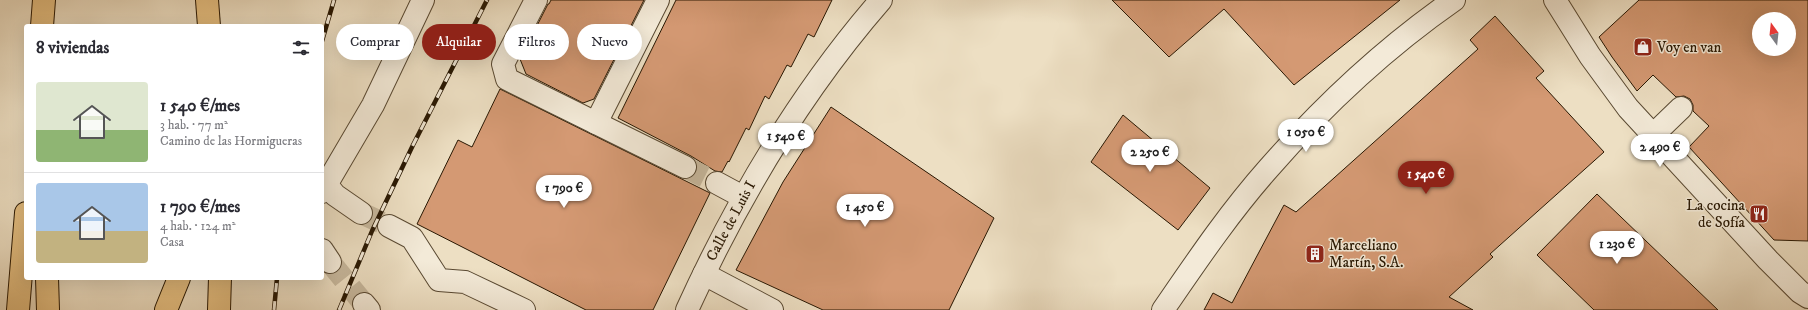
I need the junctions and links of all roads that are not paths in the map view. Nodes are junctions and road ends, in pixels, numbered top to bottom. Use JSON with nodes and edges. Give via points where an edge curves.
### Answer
{"nodes":[{"id":1,"x":44,"y":0,"type":"edge"},
{"id":2,"x":207,"y":0,"type":"edge"},
{"id":3,"x":424,"y":0,"type":"edge"},
{"id":4,"x":536,"y":0,"type":"edge"},
{"id":5,"x":658,"y":0,"type":"edge"},
{"id":6,"x":881,"y":0,"type":"edge"},
{"id":7,"x":1454,"y":0,"type":"edge"},
{"id":8,"x":1555,"y":0,"type":"edge"},
{"id":9,"x":43,"y":24,"type":"edge"},
{"id":10,"x":209,"y":24,"type":"edge"},
{"id":11,"x":1681,"y":108,"type":"dead end"},
{"id":12,"x":596,"y":123,"type":"junction"},
{"id":13,"x":1653,"y":135,"type":"junction"},
{"id":14,"x":685,"y":166,"type":"tunnel mouth"},
{"id":15,"x":717,"y":183,"type":"tunnel mouth"},
{"id":16,"x":324,"y":188,"type":"edge"},
{"id":17,"x":743,"y":197,"type":"junction"},
{"id":18,"x":361,"y":212,"type":"tunnel mouth"},
{"id":19,"x":389,"y":226,"type":"tunnel mouth"},
{"id":20,"x":24,"y":237,"type":"edge"},
{"id":21,"x":704,"y":274,"type":"junction"},
{"id":22,"x":47,"y":280,"type":"edge"},
{"id":23,"x":179,"y":280,"type":"edge"},
{"id":24,"x":220,"y":280,"type":"edge"},
{"id":25,"x":1808,"y":298,"type":"edge"},
{"id":26,"x":18,"y":310,"type":"edge"},
{"id":27,"x":48,"y":310,"type":"edge"},
{"id":28,"x":166,"y":310,"type":"edge"},
{"id":29,"x":219,"y":310,"type":"edge"},
{"id":30,"x":524,"y":310,"type":"edge"},
{"id":31,"x":687,"y":310,"type":"edge"},
{"id":32,"x":772,"y":310,"type":"edge"},
{"id":33,"x":1163,"y":310,"type":"edge"},
{"id":34,"x":1796,"y":310,"type":"edge"}],
"edges":[{"from":1,"to":9,"type":"highway"},
{"from":2,"to":10,"type":"highway"},
{"from":3,"to":16,"type":"street","via":[[373,105]]},
{"from":4,"to":12,"type":"street","via":[[503,64],[507,79]]},
{"from":5,"to":12,"type":"street"},
{"from":6,"to":17,"type":"street","name":"Calle de Luis I","via":[[806,95]]},
{"from":7,"to":33,"type":"street","via":[[1397,42],[1321,112],[1268,169],[1220,229]]},
{"from":8,"to":13,"type":"street","via":[[1607,81]]},
{"from":11,"to":13,"type":"street"},
{"from":12,"to":14,"type":"street"},
{"from":13,"to":25,"type":"street","via":[[1768,260]]},
{"from":15,"to":17,"type":"street"},
{"from":16,"to":18,"type":"street"},
{"from":17,"to":21,"type":"street","name":"Calle de Luis I"},
{"from":19,"to":30,"type":"street","via":[[412,238],[439,280],[465,282]]},
{"from":20,"to":26,"type":"highway"},
{"from":21,"to":31,"type":"street","name":"Calle de Luis I"},
{"from":21,"to":32,"type":"street"},
{"from":22,"to":27,"type":"highway"},
{"from":23,"to":28,"type":"highway"},
{"from":24,"to":29,"type":"highway"},
{"from":25,"to":34,"type":"street"}]}
